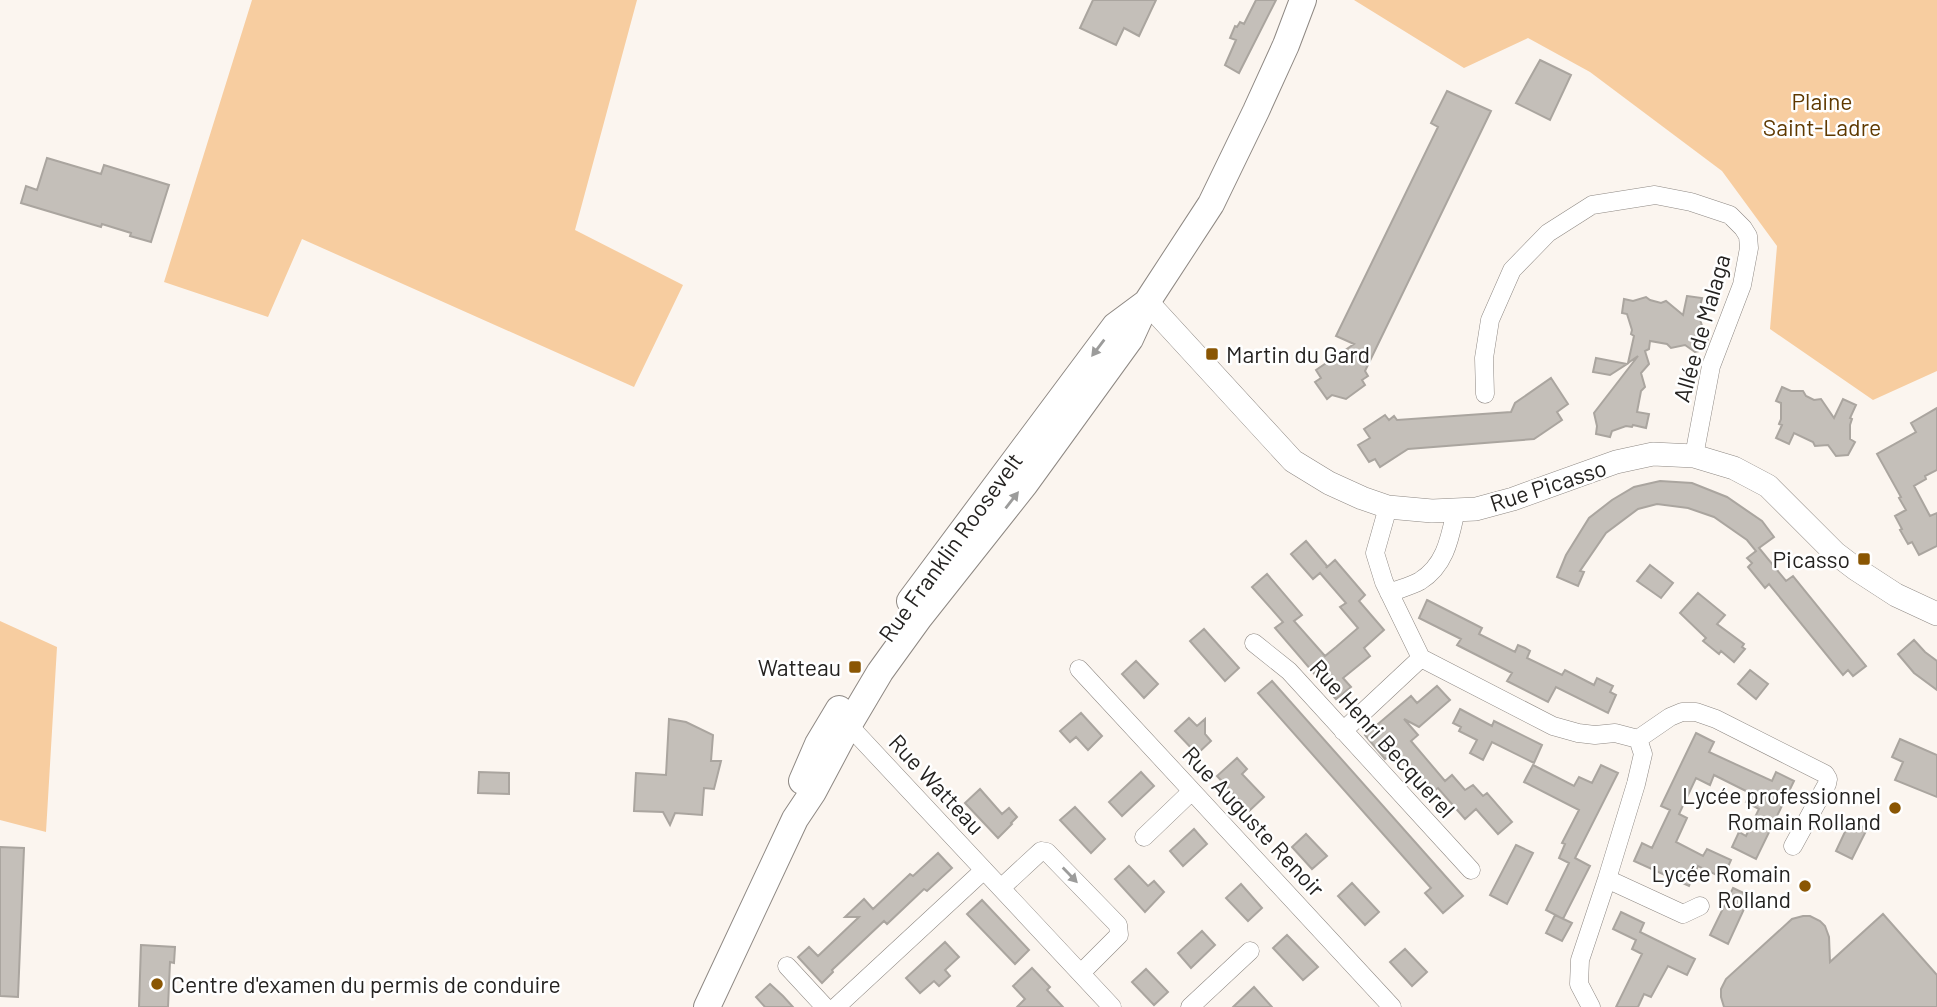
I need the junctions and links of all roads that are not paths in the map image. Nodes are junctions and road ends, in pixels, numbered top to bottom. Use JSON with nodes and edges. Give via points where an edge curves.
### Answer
{"nodes":[{"id":1,"x":1303,"y":0,"type":"edge"},
{"id":2,"x":1147,"y":302,"type":"junction"},
{"id":3,"x":1485,"y":394,"type":"dead end"},
{"id":4,"x":1694,"y":456,"type":"junction"},
{"id":5,"x":1388,"y":507,"type":"junction"},
{"id":6,"x":1456,"y":510,"type":"junction"},
{"id":7,"x":1389,"y":593,"type":"junction"},
{"id":8,"x":1937,"y":614,"type":"edge"},
{"id":9,"x":1254,"y":643,"type":"dead end"},
{"id":10,"x":1421,"y":659,"type":"junction"},
{"id":11,"x":1079,"y":669,"type":"dead end"},
{"id":12,"x":842,"y":721,"type":"junction"},
{"id":13,"x":1343,"y":731,"type":"junction"},
{"id":14,"x":1638,"y":739,"type":"junction"},
{"id":15,"x":1192,"y":791,"type":"junction"},
{"id":16,"x":1144,"y":837,"type":"dead end"},
{"id":17,"x":1793,"y":846,"type":"dead end"},
{"id":18,"x":984,"y":870,"type":"junction"},
{"id":19,"x":1471,"y":870,"type":"dead end"},
{"id":20,"x":1607,"y":879,"type":"junction"},
{"id":21,"x":1001,"y":888,"type":"junction"},
{"id":22,"x":1700,"y":906,"type":"dead end"},
{"id":23,"x":1250,"y":951,"type":"dead end"},
{"id":24,"x":787,"y":966,"type":"dead end"},
{"id":25,"x":1081,"y":973,"type":"junction"},
{"id":26,"x":707,"y":1007,"type":"edge"},
{"id":27,"x":825,"y":1007,"type":"edge"},
{"id":28,"x":835,"y":1007,"type":"edge"},
{"id":29,"x":1112,"y":1007,"type":"edge"},
{"id":30,"x":1190,"y":1007,"type":"edge"},
{"id":31,"x":1392,"y":1007,"type":"edge"},
{"id":32,"x":1591,"y":1007,"type":"edge"}],
"edges":[{"from":1,"to":2,"type":"main road","name":"Rue Franklin Roosevelt","via":[[1211,204]]},
{"from":2,"to":5,"type":"street","name":"Rue Picasso","via":[[1293,461],[1329,483]]},
{"from":2,"to":12,"type":"main road","name":"Rue Franklin Roosevelt","via":[[1115,326],[883,638]]},
{"from":3,"to":4,"type":"street","name":"Allée de Malaga","via":[[1483,358],[1490,320],[1512,270],[1548,233],[1592,205],[1655,195],[1691,202],[1730,215],[1748,236],[1749,248],[1742,285],[1711,366]]},
{"from":4,"to":6,"type":"street","name":"Rue Picasso","via":[[1653,454],[1616,462],[1513,499]]},
{"from":4,"to":8,"type":"street","name":"Rue Picasso","via":[[1734,468],[1768,486],[1856,569]]},
{"from":5,"to":6,"type":"street","name":"Rue Picasso"},
{"from":5,"to":7,"type":"street","via":[[1375,553]]},
{"from":6,"to":7,"type":"street","via":[[1448,545],[1436,568],[1420,581]]},
{"from":7,"to":10,"type":"street"},
{"from":9,"to":13,"type":"street","name":"Rue Henri Becquerel","via":[[1289,671]]},
{"from":10,"to":13,"type":"street"},
{"from":10,"to":14,"type":"street","via":[[1553,726]]},
{"from":11,"to":15,"type":"street","name":"Rue Auguste Renoir"},
{"from":12,"to":18,"type":"street","name":"Rue Watteau"},
{"from":12,"to":26,"type":"main road","name":"Rue Franklin Roosevelt","via":[[818,744],[802,782],[795,818]]},
{"from":13,"to":19,"type":"street","name":"Rue Henri Becquerel"},
{"from":14,"to":17,"type":"street","via":[[1670,717],[1696,712],[1825,774],[1827,784]]},
{"from":14,"to":20,"type":"street","via":[[1642,760]]},
{"from":15,"to":16,"type":"street"},
{"from":15,"to":31,"type":"street","name":"Rue Auguste Renoir"},
{"from":18,"to":21,"type":"street","name":"Rue Watteau"},
{"from":18,"to":28,"type":"street"},
{"from":20,"to":22,"type":"street","via":[[1683,914]]},
{"from":20,"to":32,"type":"street","via":[[1580,960],[1579,984]]},
{"from":21,"to":25,"type":"street","name":"Rue Watteau"},
{"from":21,"to":25,"type":"street","one_way":true,"via":[[1041,851],[1047,852],[1118,925],[1119,935]]},
{"from":23,"to":30,"type":"street"},
{"from":24,"to":27,"type":"street"},
{"from":25,"to":29,"type":"street","name":"Rue Watteau"}]}
